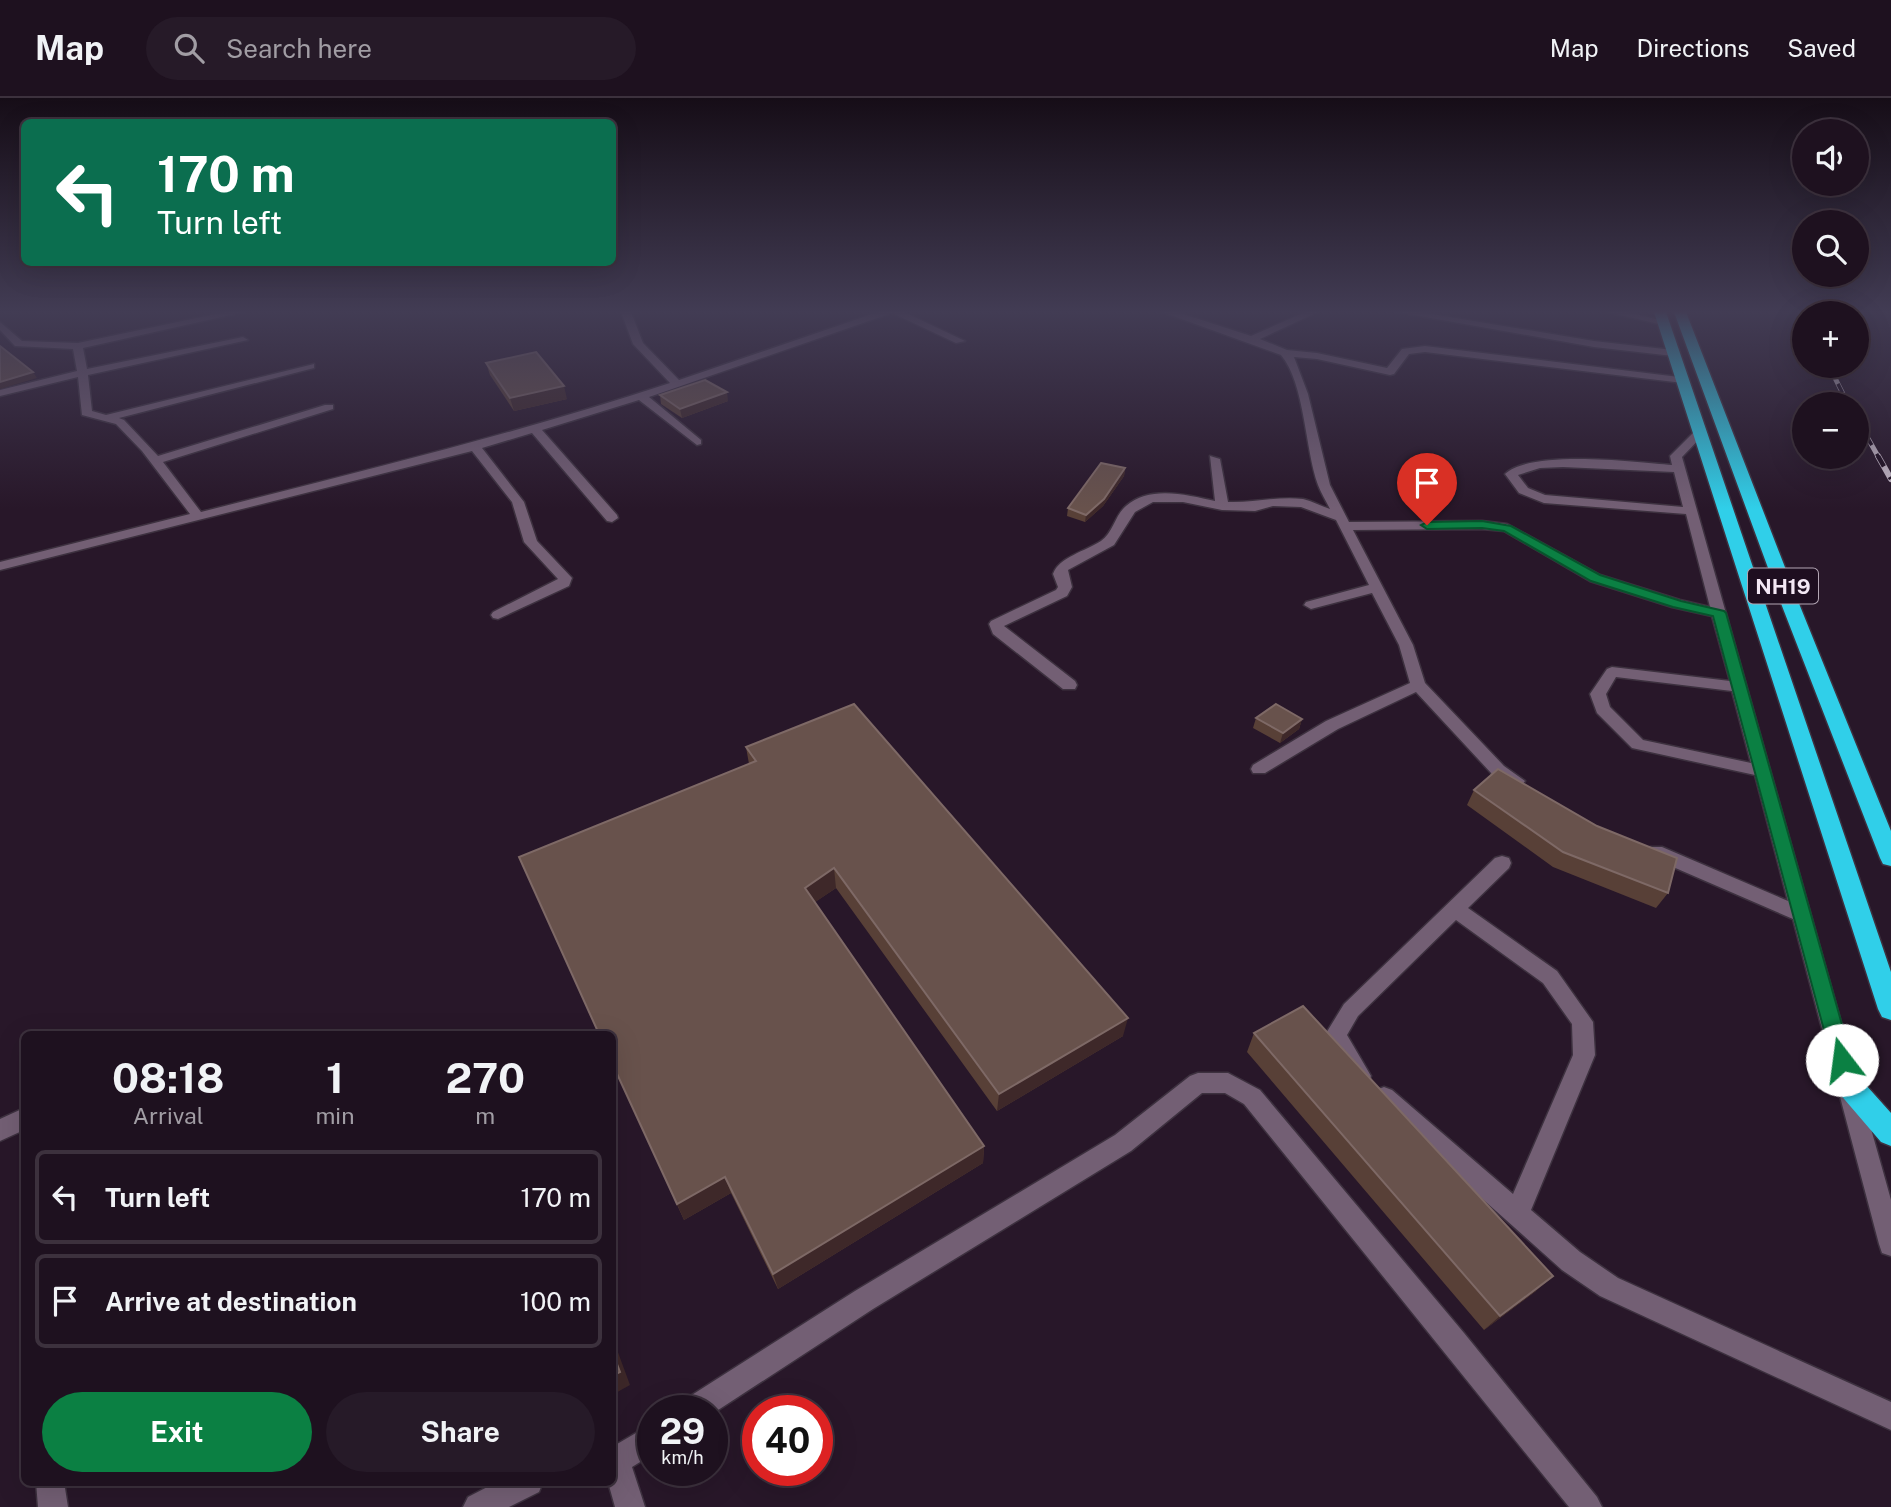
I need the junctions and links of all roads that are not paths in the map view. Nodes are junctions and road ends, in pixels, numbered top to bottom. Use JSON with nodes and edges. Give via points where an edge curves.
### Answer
{"nodes":[{"id":1,"x":63,"y":378,"type":"edge"},
{"id":2,"x":84,"y":378,"type":"edge"},
{"id":3,"x":264,"y":378,"type":"edge"},
{"id":4,"x":671,"y":378,"type":"edge"},
{"id":5,"x":695,"y":378,"type":"edge"},
{"id":6,"x":1298,"y":378,"type":"edge"},
{"id":7,"x":1664,"y":378,"type":"edge"},
{"id":8,"x":1705,"y":378,"type":"edge"},
{"id":9,"x":1683,"y":380,"type":"joint"},
{"id":10,"x":677,"y":384,"type":"junction"},
{"id":11,"x":0,"y":393,"type":"edge"},
{"id":12,"x":641,"y":396,"type":"junction"},
{"id":13,"x":329,"y":407,"type":"dead end"},
{"id":14,"x":106,"y":418,"type":"junction"},
{"id":15,"x":535,"y":429,"type":"junction"},
{"id":16,"x":1700,"y":432,"type":"junction"},
{"id":17,"x":697,"y":442,"type":"dead end"},
{"id":18,"x":475,"y":446,"type":"junction"},
{"id":19,"x":1214,"y":459,"type":"dead end"},
{"id":20,"x":155,"y":461,"type":"junction"},
{"id":21,"x":1680,"y":469,"type":"junction"},
{"id":22,"x":1222,"y":506,"type":"junction"},
{"id":23,"x":1691,"y":511,"type":"junction"},
{"id":24,"x":197,"y":515,"type":"junction"},
{"id":25,"x":612,"y":518,"type":"dead end"},
{"id":26,"x":1343,"y":522,"type":"junction"},
{"id":27,"x":0,"y":566,"type":"edge"},
{"id":28,"x":1375,"y":588,"type":"junction"},
{"id":29,"x":1311,"y":605,"type":"dead end"},
{"id":30,"x":1719,"y":613,"type":"junction"},
{"id":31,"x":498,"y":615,"type":"dead end"},
{"id":32,"x":1069,"y":685,"type":"dead end"},
{"id":33,"x":1418,"y":685,"type":"junction"},
{"id":34,"x":1739,"y":687,"type":"junction"},
{"id":35,"x":1259,"y":769,"type":"dead end"},
{"id":36,"x":1762,"y":771,"type":"junction"},
{"id":37,"x":1533,"y":791,"type":"edge"},
{"id":38,"x":1640,"y":845,"type":"edge"},
{"id":39,"x":1891,"y":858,"type":"edge"},
{"id":40,"x":1502,"y":863,"type":"dead end"},
{"id":41,"x":1456,"y":909,"type":"junction"},
{"id":42,"x":1802,"y":915,"type":"junction"},
{"id":43,"x":1891,"y":1009,"type":"edge"},
{"id":44,"x":1848,"y":1084,"type":"junction"},
{"id":45,"x":21,"y":1120,"type":"edge"},
{"id":46,"x":0,"y":1130,"type":"edge"},
{"id":47,"x":1891,"y":1133,"type":"edge"},
{"id":48,"x":1517,"y":1213,"type":"junction"},
{"id":49,"x":1891,"y":1244,"type":"edge"},
{"id":50,"x":717,"y":1395,"type":"edge"},
{"id":51,"x":1891,"y":1416,"type":"edge"},
{"id":52,"x":637,"y":1447,"type":"edge"},
{"id":53,"x":616,"y":1461,"type":"edge"},
{"id":54,"x":616,"y":1468,"type":"edge"},
{"id":55,"x":50,"y":1486,"type":"edge"},
{"id":56,"x":516,"y":1486,"type":"edge"},
{"id":57,"x":485,"y":1496,"type":"edge"},
{"id":58,"x":53,"y":1507,"type":"edge"},
{"id":59,"x":630,"y":1507,"type":"edge"},
{"id":60,"x":1587,"y":1507,"type":"edge"}],
"edges":[{"from":1,"to":11,"type":"street"},
{"from":2,"to":14,"type":"street","via":[[88,390],[86,413]]},
{"from":3,"to":14,"type":"street"},
{"from":4,"to":10,"type":"street"},
{"from":5,"to":10,"type":"street"},
{"from":6,"to":26,"type":"street","via":[[1324,485]]},
{"from":7,"to":9,"type":"street"},
{"from":8,"to":39,"type":"highway","number":"NH19"},
{"from":9,"to":16,"type":"highway","number":"NH19"},
{"from":10,"to":12,"type":"street"},
{"from":12,"to":15,"type":"street"},
{"from":12,"to":17,"type":"street"},
{"from":13,"to":20,"type":"street"},
{"from":14,"to":20,"type":"street","via":[[120,422]]},
{"from":15,"to":18,"type":"street"},
{"from":15,"to":25,"type":"street"},
{"from":16,"to":21,"type":"street","via":[[1676,456]]},
{"from":16,"to":43,"type":"highway","number":"NH19"},
{"from":18,"to":24,"type":"street"},
{"from":18,"to":31,"type":"street","via":[[518,502],[531,542],[565,578],[553,591]]},
{"from":19,"to":22,"type":"street"},
{"from":20,"to":24,"type":"street"},
{"from":21,"to":23,"type":"street"},
{"from":21,"to":23,"type":"street","via":[[1562,463],[1527,465],[1511,474],[1516,485],[1544,499]]},
{"from":22,"to":26,"type":"street","via":[[1303,503]]},
{"from":22,"to":32,"type":"street","via":[[1164,496],[1136,504],[1109,542],[1062,568],[1062,593],[996,624],[998,631]]},
{"from":23,"to":30,"type":"street"},
{"from":24,"to":27,"type":"street"},
{"from":26,"to":28,"type":"street"},
{"from":26,"to":30,"type":"street","via":[[1507,528],[1595,578]]},
{"from":28,"to":29,"type":"street"},
{"from":28,"to":33,"type":"street","via":[[1406,645]]},
{"from":30,"to":34,"type":"street"},
{"from":33,"to":35,"type":"street","via":[[1332,725]]},
{"from":33,"to":37,"type":"street","via":[[1497,770]]},
{"from":34,"to":36,"type":"street"},
{"from":34,"to":36,"type":"street","via":[[1612,672],[1598,694],[1603,709],[1638,744]]},
{"from":36,"to":42,"type":"street"},
{"from":38,"to":42,"type":"street"},
{"from":40,"to":41,"type":"street"},
{"from":41,"to":48,"type":"street","via":[[1550,977],[1582,1022],[1584,1055]]},
{"from":41,"to":48,"type":"street","via":[[1351,1010],[1336,1035],[1360,1075]]},
{"from":42,"to":44,"type":"street"},
{"from":44,"to":47,"type":"highway"},
{"from":44,"to":49,"type":"street"},
{"from":45,"to":46,"type":"street"},
{"from":48,"to":51,"type":"street","via":[[1571,1261],[1609,1287]]},
{"from":50,"to":60,"type":"street","via":[[1123,1143],[1198,1083],[1228,1083],[1261,1107]]},
{"from":52,"to":53,"type":"street"},
{"from":54,"to":59,"type":"street"},
{"from":55,"to":58,"type":"street"},
{"from":56,"to":57,"type":"street"}]}
